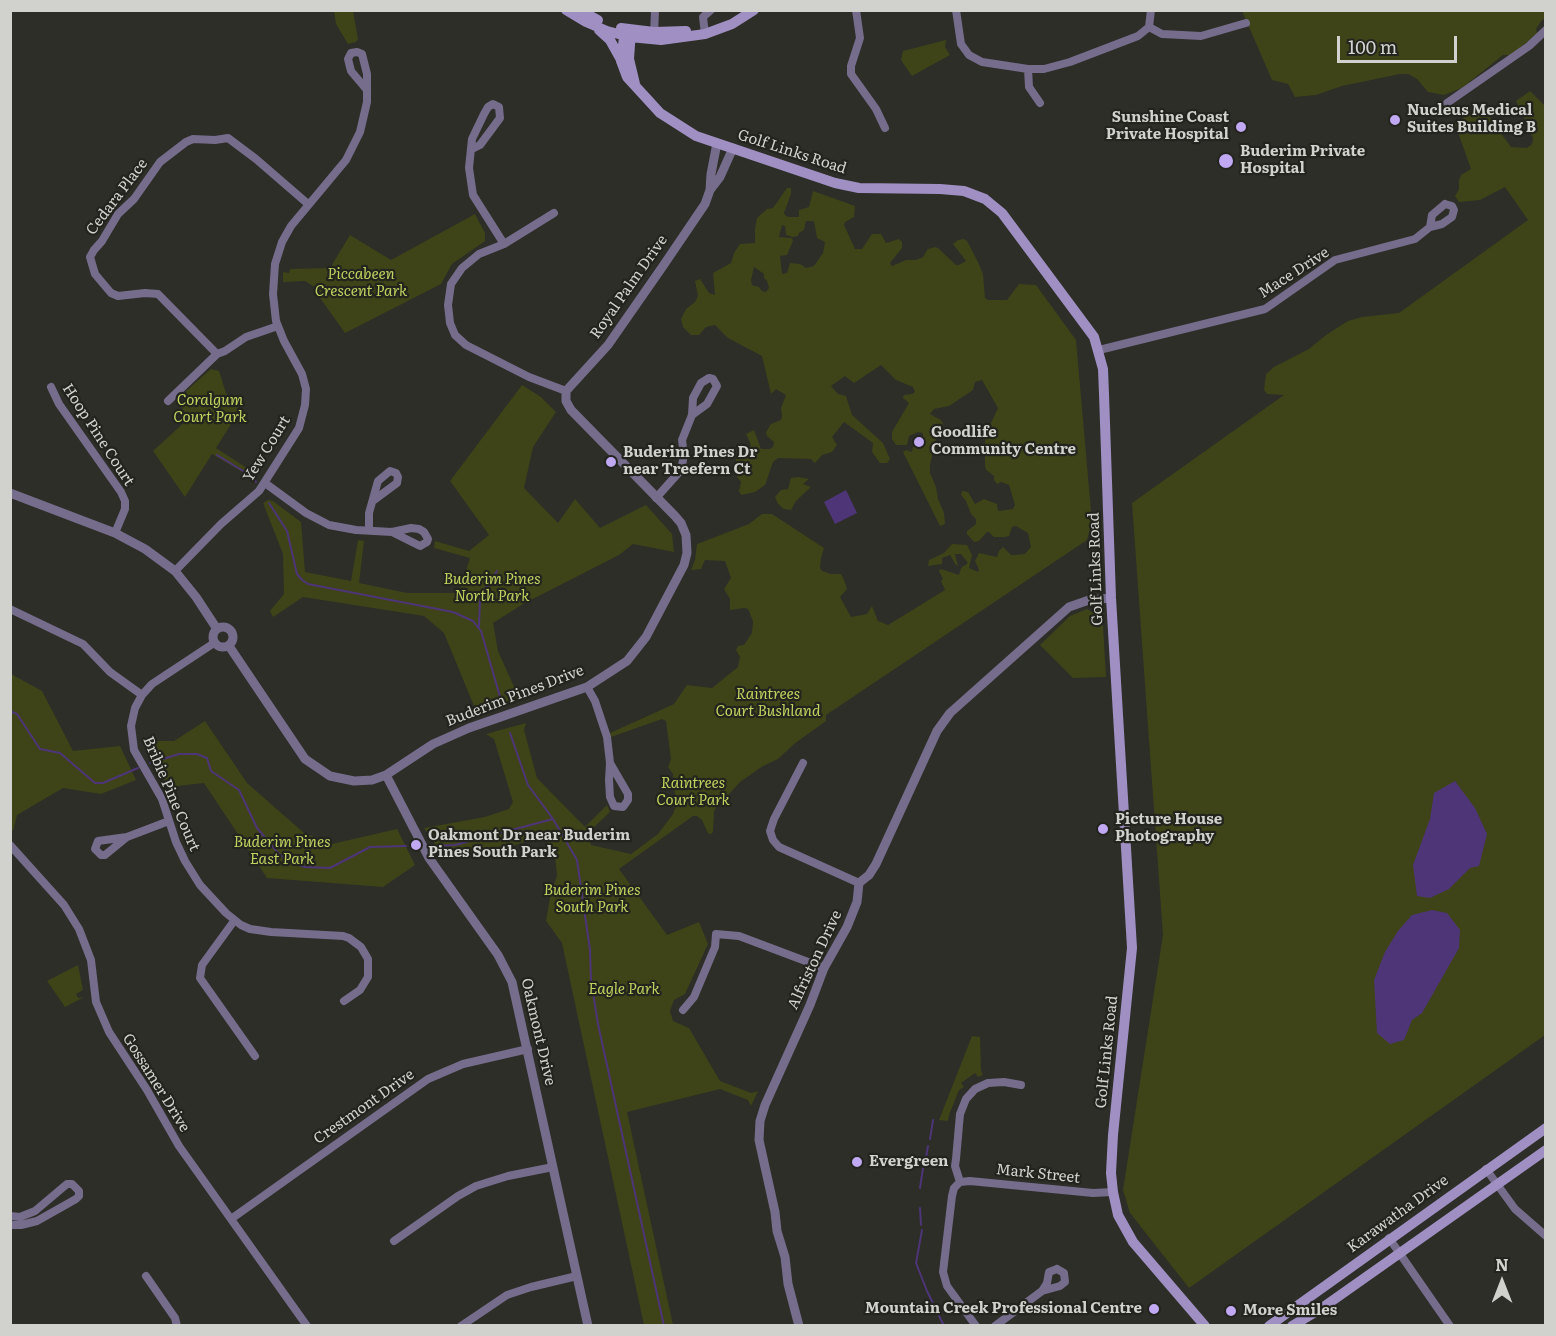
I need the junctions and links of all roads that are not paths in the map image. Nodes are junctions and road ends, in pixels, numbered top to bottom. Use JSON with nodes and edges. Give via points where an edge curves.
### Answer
{"nodes":[{"id":1,"x":566,"y":10,"type":"edge"},
{"id":2,"x":580,"y":10,"type":"edge"},
{"id":3,"x":655,"y":10,"type":"edge"},
{"id":4,"x":711,"y":10,"type":"edge"},
{"id":5,"x":754,"y":10,"type":"edge"},
{"id":6,"x":856,"y":10,"type":"edge"},
{"id":7,"x":956,"y":10,"type":"edge"},
{"id":8,"x":1151,"y":10,"type":"edge"},
{"id":9,"x":1246,"y":23,"type":"dead end"},
{"id":10,"x":594,"y":25,"type":"junction"},
{"id":11,"x":1149,"y":27,"type":"junction"},
{"id":12,"x":1545,"y":30,"type":"edge"},
{"id":13,"x":704,"y":31,"type":"junction"},
{"id":14,"x":628,"y":33,"type":"junction"},
{"id":15,"x":654,"y":36,"type":"junction"},
{"id":16,"x":621,"y":61,"type":"junction"},
{"id":17,"x":631,"y":68,"type":"junction"},
{"id":18,"x":1028,"y":69,"type":"junction"},
{"id":19,"x":635,"y":84,"type":"junction"},
{"id":20,"x":367,"y":90,"type":"dead end"},
{"id":21,"x":1040,"y":103,"type":"dead end"},
{"id":22,"x":1447,"y":104,"type":"dead end"},
{"id":23,"x":885,"y":128,"type":"dead end"},
{"id":24,"x":717,"y":143,"type":"junction"},
{"id":25,"x":733,"y":148,"type":"junction"},
{"id":26,"x":472,"y":149,"type":"junction"},
{"id":27,"x":710,"y":190,"type":"junction"},
{"id":28,"x":308,"y":204,"type":"junction"},
{"id":29,"x":554,"y":213,"type":"dead end"},
{"id":30,"x":1430,"y":227,"type":"dead end"},
{"id":31,"x":504,"y":244,"type":"junction"},
{"id":32,"x":278,"y":326,"type":"junction"},
{"id":33,"x":1099,"y":350,"type":"junction"},
{"id":34,"x":217,"y":354,"type":"junction"},
{"id":35,"x":51,"y":387,"type":"dead end"},
{"id":36,"x":566,"y":391,"type":"junction"},
{"id":37,"x":168,"y":402,"type":"dead end"},
{"id":38,"x":692,"y":415,"type":"junction"},
{"id":39,"x":265,"y":483,"type":"junction"},
{"id":40,"x":10,"y":493,"type":"edge"},
{"id":41,"x":656,"y":498,"type":"junction"},
{"id":42,"x":374,"y":500,"type":"dead end"},
{"id":43,"x":369,"y":530,"type":"junction"},
{"id":44,"x":392,"y":532,"type":"dead end"},
{"id":45,"x":115,"y":533,"type":"junction"},
{"id":46,"x":175,"y":571,"type":"junction"},
{"id":47,"x":1111,"y":598,"type":"junction"},
{"id":48,"x":10,"y":609,"type":"edge"},
{"id":49,"x":217,"y":629,"type":"junction"},
{"id":50,"x":214,"y":643,"type":"junction"},
{"id":51,"x":229,"y":646,"type":"junction"},
{"id":52,"x":587,"y":687,"type":"junction"},
{"id":53,"x":142,"y":695,"type":"junction"},
{"id":54,"x":610,"y":762,"type":"junction"},
{"id":55,"x":803,"y":762,"type":"dead end"},
{"id":56,"x":386,"y":775,"type":"junction"},
{"id":57,"x":169,"y":821,"type":"junction"},
{"id":58,"x":128,"y":837,"type":"dead end"},
{"id":59,"x":10,"y":845,"type":"edge"},
{"id":60,"x":859,"y":883,"type":"junction"},
{"id":61,"x":234,"y":921,"type":"junction"},
{"id":62,"x":824,"y":968,"type":"junction"},
{"id":63,"x":344,"y":1001,"type":"dead end"},
{"id":64,"x":683,"y":1010,"type":"dead end"},
{"id":65,"x":528,"y":1049,"type":"junction"},
{"id":66,"x":255,"y":1056,"type":"dead end"},
{"id":67,"x":1021,"y":1085,"type":"dead end"},
{"id":68,"x":1545,"y":1128,"type":"edge"},
{"id":69,"x":1545,"y":1150,"type":"edge"},
{"id":70,"x":553,"y":1167,"type":"junction"},
{"id":71,"x":1486,"y":1169,"type":"junction"},
{"id":72,"x":960,"y":1182,"type":"junction"},
{"id":73,"x":1496,"y":1185,"type":"junction"},
{"id":74,"x":1113,"y":1192,"type":"junction"},
{"id":75,"x":10,"y":1216,"type":"edge"},
{"id":76,"x":231,"y":1219,"type":"junction"},
{"id":77,"x":10,"y":1225,"type":"edge"},
{"id":78,"x":1545,"y":1236,"type":"edge"},
{"id":79,"x":1389,"y":1238,"type":"junction"},
{"id":80,"x":394,"y":1241,"type":"dead end"},
{"id":81,"x":1400,"y":1254,"type":"junction"},
{"id":82,"x":146,"y":1276,"type":"dead end"},
{"id":83,"x":577,"y":1276,"type":"junction"},
{"id":84,"x":1042,"y":1291,"type":"dead end"},
{"id":85,"x":177,"y":1326,"type":"edge"},
{"id":86,"x":307,"y":1326,"type":"edge"},
{"id":87,"x":461,"y":1326,"type":"edge"},
{"id":88,"x":588,"y":1326,"type":"edge"},
{"id":89,"x":799,"y":1326,"type":"edge"},
{"id":90,"x":976,"y":1326,"type":"edge"},
{"id":91,"x":995,"y":1326,"type":"edge"},
{"id":92,"x":1204,"y":1326,"type":"edge"},
{"id":93,"x":1269,"y":1326,"type":"edge"},
{"id":94,"x":1292,"y":1326,"type":"edge"},
{"id":95,"x":1450,"y":1326,"type":"edge"}],
"edges":[{"from":1,"to":10,"type":"main road"},
{"from":2,"to":14,"type":"main road"},
{"from":3,"to":15,"type":"street"},
{"from":4,"to":13,"type":"street","via":[[703,17]]},
{"from":5,"to":13,"type":"main road","via":[[732,24]]},
{"from":6,"to":23,"type":"street","via":[[860,38],[851,74]]},
{"from":7,"to":18,"type":"street","via":[[962,44],[969,55],[982,62]]},
{"from":8,"to":11,"type":"street"},
{"from":9,"to":11,"type":"street","via":[[1201,36],[1162,34]]},
{"from":10,"to":14,"type":"main road"},
{"from":10,"to":16,"type":"main road","name":"Golf Links Road","via":[[610,40]]},
{"from":11,"to":18,"type":"street","via":[[1138,36],[1070,62]]},
{"from":12,"to":22,"type":"street","via":[[1529,46]]},
{"from":13,"to":15,"type":"main road","via":[[678,39]]},
{"from":14,"to":15,"type":"main road"},
{"from":14,"to":16,"type":"main road"},
{"from":14,"to":17,"type":"main road","name":"Golf Links Road"},
{"from":15,"to":17,"type":"main road","via":[[638,48]]},
{"from":16,"to":19,"type":"main road","name":"Golf Links Road","via":[[627,77]]},
{"from":17,"to":19,"type":"main road","name":"Golf Links Road"},
{"from":18,"to":21,"type":"street","via":[[1029,87]]},
{"from":19,"to":24,"type":"main road","name":"Golf Links Road","via":[[671,122]]},
{"from":20,"to":28,"type":"street","name":"Yew Court","via":[[363,122],[353,147]]},
{"from":24,"to":25,"type":"main road","name":"Golf Links Road"},
{"from":24,"to":27,"type":"street","name":"Royal Palm Drive"},
{"from":25,"to":27,"type":"street","name":"Royal Palm Drive"},
{"from":25,"to":33,"type":"main road","name":"Golf Links Road","via":[[859,189],[940,189],[964,191],[985,199],[1002,213],[1065,295],[1095,337]]},
{"from":26,"to":26,"type":"street","via":[[472,139],[488,106],[499,106],[500,118],[480,146]]},
{"from":26,"to":31,"type":"street","via":[[469,168],[473,195]]},
{"from":27,"to":36,"type":"street","name":"Royal Palm Drive","via":[[705,204],[608,345]]},
{"from":28,"to":32,"type":"street","name":"Yew Court","via":[[284,237],[275,264],[273,301]]},
{"from":28,"to":34,"type":"street","name":"Cedara Place","via":[[228,138],[201,138],[186,142],[160,162],[90,257],[95,274],[111,293],[158,294]]},
{"from":29,"to":31,"type":"street"},
{"from":30,"to":33,"type":"street","name":"Mace Drive","via":[[1415,238],[1335,260],[1265,309]]},
{"from":31,"to":36,"type":"street","via":[[479,254],[462,267],[451,284],[448,305],[455,335],[466,345],[529,377]]},
{"from":32,"to":34,"type":"street","via":[[246,337]]},
{"from":32,"to":39,"type":"street","name":"Yew Court","via":[[302,374],[305,405],[298,428]]},
{"from":33,"to":47,"type":"main road","name":"Golf Links Road"},
{"from":34,"to":37,"type":"street"},
{"from":35,"to":45,"type":"street","name":"Hoop Pine Court","via":[[121,492],[125,509]]},
{"from":36,"to":41,"type":"street","name":"Buderim Pines Drive","via":[[571,410]]},
{"from":38,"to":38,"type":"street","via":[[693,398],[701,382],[713,379],[716,389],[707,404]]},
{"from":38,"to":41,"type":"street","via":[[682,440],[681,470]]},
{"from":39,"to":43,"type":"street","via":[[321,522]]},
{"from":39,"to":46,"type":"street","name":"Yew Court"},
{"from":40,"to":45,"type":"street"},
{"from":41,"to":52,"type":"street","name":"Buderim Pines Drive","via":[[681,523],[686,535],[684,565],[646,637],[627,661]]},
{"from":42,"to":43,"type":"street"},
{"from":43,"to":44,"type":"street"},
{"from":45,"to":46,"type":"street"},
{"from":46,"to":49,"type":"street"},
{"from":47,"to":60,"type":"street","name":"Alfriston Drive","via":[[1096,598],[1069,607],[950,713],[937,731],[876,864]]},
{"from":47,"to":74,"type":"main road","name":"Golf Links Road","via":[[1132,948],[1113,1135]]},
{"from":48,"to":53,"type":"street","via":[[83,644],[110,672]]},
{"from":49,"to":50,"type":"street","via":[[212,637]]},
{"from":49,"to":51,"type":"street","via":[[232,632]]},
{"from":50,"to":51,"type":"street","via":[[222,648]]},
{"from":50,"to":53,"type":"street","name":"Bribie Pine Court","via":[[152,684]]},
{"from":51,"to":56,"type":"street","name":"Buderim Pines Drive","via":[[298,751],[312,765],[346,780],[364,781]]},
{"from":52,"to":54,"type":"street","via":[[607,737]]},
{"from":52,"to":56,"type":"street","name":"Buderim Pines Drive","via":[[469,728],[433,744]]},
{"from":53,"to":57,"type":"street","name":"Bribie Pine Court","via":[[132,717],[132,742]]},
{"from":54,"to":54,"type":"street","via":[[628,794],[623,807],[614,806],[610,797]]},
{"from":55,"to":60,"type":"street","via":[[774,819],[770,831],[773,840],[779,847]]},
{"from":56,"to":65,"type":"street","name":"Oakmont Drive","via":[[429,858],[508,972]]},
{"from":57,"to":58,"type":"street"},
{"from":57,"to":61,"type":"street","name":"Bribie Pine Court","via":[[192,874]]},
{"from":59,"to":76,"type":"street","name":"Gossamer Drive","via":[[64,905],[79,929],[91,960],[96,1002],[109,1032],[179,1146]]},
{"from":60,"to":62,"type":"street","name":"Alfriston Drive","via":[[849,924]]},
{"from":61,"to":63,"type":"street","name":"Bribie Pine Court","via":[[260,931],[343,936],[356,942],[365,952],[369,971],[360,990]]},
{"from":61,"to":66,"type":"street","via":[[202,964],[200,978]]},
{"from":62,"to":64,"type":"street","via":[[739,936],[716,934],[715,947],[694,997]]},
{"from":62,"to":89,"type":"street","name":"Alfriston Drive","via":[[759,1127]]},
{"from":65,"to":70,"type":"street","name":"Oakmont Drive"},
{"from":65,"to":76,"type":"street","name":"Crestmont Drive","via":[[463,1064],[428,1079]]},
{"from":67,"to":72,"type":"street","via":[[988,1083],[966,1098],[960,1114],[956,1159]]},
{"from":68,"to":71,"type":"main road","name":"Karawatha Drive"},
{"from":69,"to":73,"type":"main road"},
{"from":70,"to":80,"type":"street","via":[[476,1186]]},
{"from":70,"to":83,"type":"street","name":"Oakmont Drive"},
{"from":71,"to":73,"type":"street"},
{"from":71,"to":79,"type":"main road","name":"Karawatha Drive"},
{"from":72,"to":74,"type":"street","name":"Mark Street"},
{"from":72,"to":90,"type":"street","via":[[952,1196],[943,1272],[947,1286]]},
{"from":73,"to":78,"type":"street","via":[[1525,1220]]},
{"from":73,"to":81,"type":"main road"},
{"from":74,"to":92,"type":"main road","name":"Golf Links Road","via":[[1118,1215],[1133,1242]]},
{"from":75,"to":77,"type":"street","via":[[35,1211],[67,1184],[79,1191],[76,1199],[37,1221]]},
{"from":76,"to":86,"type":"street","name":"Gossamer Drive"},
{"from":79,"to":81,"type":"street"},
{"from":79,"to":93,"type":"main road","name":"Karawatha Drive"},
{"from":81,"to":94,"type":"main road"},
{"from":81,"to":95,"type":"street"},
{"from":82,"to":85,"type":"street"},
{"from":83,"to":87,"type":"street","via":[[507,1295]]},
{"from":83,"to":88,"type":"street","name":"Oakmont Drive"},
{"from":84,"to":91,"type":"street"}]}
